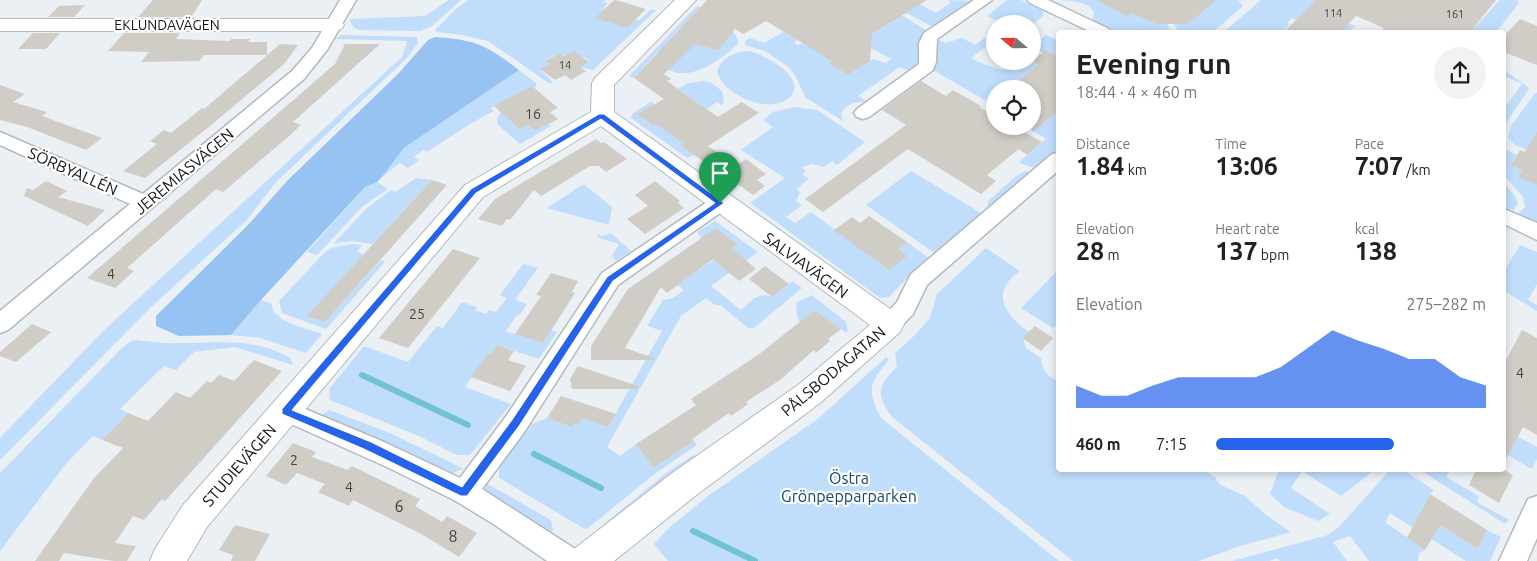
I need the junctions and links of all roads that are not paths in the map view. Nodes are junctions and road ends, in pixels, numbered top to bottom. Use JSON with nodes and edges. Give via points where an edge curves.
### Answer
{"nodes":[{"id":1,"x":348,"y":0,"type":"edge"},
{"id":2,"x":686,"y":0,"type":"edge"},
{"id":3,"x":984,"y":0,"type":"edge"},
{"id":4,"x":1035,"y":0,"type":"edge"},
{"id":5,"x":0,"y":25,"type":"edge"},
{"id":6,"x":334,"y":25,"type":"junction"},
{"id":7,"x":1099,"y":30,"type":"edge"},
{"id":8,"x":863,"y":113,"type":"dead end"},
{"id":9,"x":602,"y":115,"type":"junction"},
{"id":10,"x":0,"y":138,"type":"edge"},
{"id":11,"x":1056,"y":162,"type":"edge"},
{"id":12,"x":146,"y":203,"type":"junction"},
{"id":13,"x":720,"y":203,"type":"junction"},
{"id":14,"x":1506,"y":217,"type":"edge"},
{"id":15,"x":1537,"y":232,"type":"edge"},
{"id":16,"x":0,"y":324,"type":"edge"},
{"id":17,"x":890,"y":324,"type":"junction"},
{"id":18,"x":286,"y":412,"type":"junction"},
{"id":19,"x":464,"y":493,"type":"junction"},
{"id":20,"x":1537,"y":508,"type":"edge"},
{"id":21,"x":166,"y":561,"type":"edge"},
{"id":22,"x":570,"y":561,"type":"edge"},
{"id":23,"x":586,"y":561,"type":"edge"},
{"id":24,"x":1513,"y":561,"type":"edge"}],
"edges":[{"from":1,"to":6,"type":"street","name":"JEREMIASVÄGEN"},
{"from":2,"to":9,"type":"street","via":[[603,83]]},
{"from":3,"to":8,"type":"street","via":[[930,36],[927,66]]},
{"from":4,"to":7,"type":"street"},
{"from":5,"to":6,"type":"street","name":"EKLUNDAVÄGEN"},
{"from":6,"to":12,"type":"street","name":"JEREMIASVÄGEN","via":[[298,76]]},
{"from":9,"to":13,"type":"street","name":"SALVIAVÄGEN"},
{"from":9,"to":18,"type":"street","name":"STUDIEVÄGEN","via":[[474,191]]},
{"from":10,"to":12,"type":"street","name":"SÖRBYALLÉN"},
{"from":11,"to":17,"type":"street","name":"PÅLSBODAGATAN","via":[[919,280],[905,308]]},
{"from":12,"to":16,"type":"street","name":"JEREMIASVÄGEN"},
{"from":13,"to":17,"type":"street","name":"SALVIAVÄGEN"},
{"from":13,"to":19,"type":"street","via":[[610,279],[516,423]]},
{"from":14,"to":15,"type":"street"},
{"from":17,"to":23,"type":"street","name":"PÅLSBODAGATAN","via":[[809,394],[683,485]]},
{"from":18,"to":19,"type":"street","via":[[368,446]]},
{"from":18,"to":21,"type":"street","name":"STUDIEVÄGEN","via":[[195,516]]},
{"from":19,"to":22,"type":"street"},
{"from":20,"to":24,"type":"street"}]}
